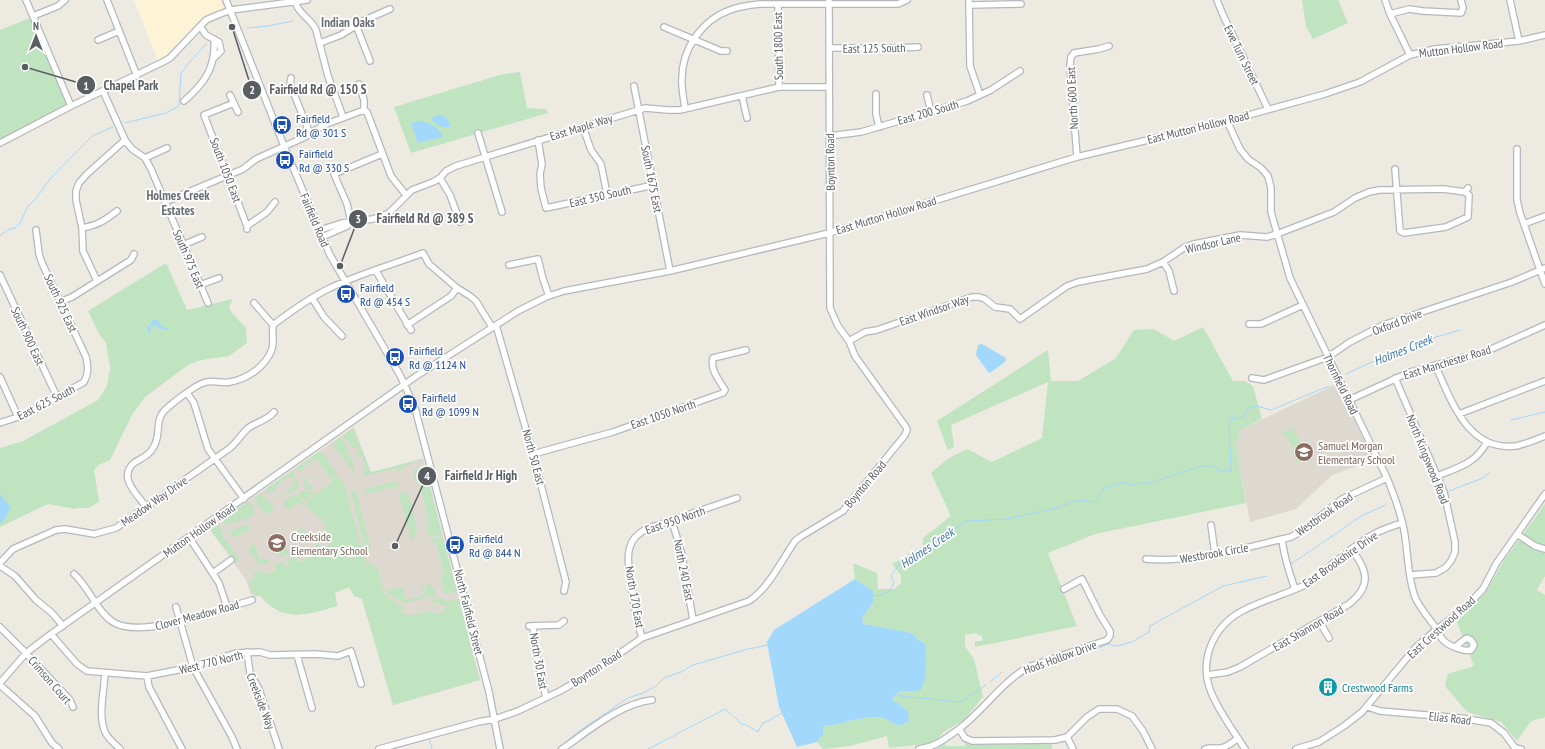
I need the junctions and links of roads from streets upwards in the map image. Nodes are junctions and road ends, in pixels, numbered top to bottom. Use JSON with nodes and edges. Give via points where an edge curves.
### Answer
{"nodes":[{"id":1,"x":26,"y":0,"type":"edge"},
{"id":2,"x":65,"y":0,"type":"edge"},
{"id":3,"x":107,"y":0,"type":"edge"},
{"id":4,"x":226,"y":0,"type":"edge"},
{"id":5,"x":307,"y":0,"type":"edge"},
{"id":6,"x":907,"y":0,"type":"edge"},
{"id":7,"x":1218,"y":0,"type":"edge"},
{"id":8,"x":1385,"y":0,"type":"edge"},
{"id":9,"x":1461,"y":0,"type":"edge"},
{"id":10,"x":1510,"y":0,"type":"edge"},
{"id":11,"x":295,"y":2,"type":"junction"},
{"id":12,"x":829,"y":2,"type":"edge"},
{"id":13,"x":969,"y":2,"type":"edge"},
{"id":14,"x":1021,"y":4,"type":"dead end"},
{"id":15,"x":778,"y":5,"type":"junction"},
{"id":16,"x":390,"y":9,"type":"dead end"},
{"id":17,"x":231,"y":10,"type":"junction"},
{"id":18,"x":1390,"y":14,"type":"junction"},
{"id":19,"x":33,"y":16,"type":"junction"},
{"id":20,"x":200,"y":26,"type":"junction"},
{"id":21,"x":356,"y":26,"type":"junction"},
{"id":22,"x":664,"y":27,"type":"dead end"},
{"id":23,"x":119,"y":31,"type":"junction"},
{"id":24,"x":1545,"y":35,"type":"edge"},
{"id":25,"x":694,"y":39,"type":"junction"},
{"id":26,"x":98,"y":40,"type":"dead end"},
{"id":27,"x":1519,"y":41,"type":"junction"},
{"id":28,"x":320,"y":43,"type":"junction"},
{"id":29,"x":1109,"y":46,"type":"dead end"},
{"id":30,"x":918,"y":47,"type":"dead end"},
{"id":31,"x":830,"y":48,"type":"junction"},
{"id":32,"x":727,"y":51,"type":"dead end"},
{"id":33,"x":1410,"y":55,"type":"junction"},
{"id":34,"x":370,"y":61,"type":"dead end"},
{"id":35,"x":1020,"y":71,"type":"dead end"},
{"id":36,"x":1381,"y":71,"type":"joint"},
{"id":37,"x":137,"y":76,"type":"junction"},
{"id":38,"x":291,"y":78,"type":"dead end"},
{"id":39,"x":359,"y":84,"type":"dead end"},
{"id":40,"x":634,"y":86,"type":"dead end"},
{"id":41,"x":779,"y":87,"type":"junction"},
{"id":42,"x":829,"y":87,"type":"junction"},
{"id":43,"x":103,"y":91,"type":"junction"},
{"id":44,"x":876,"y":94,"type":"dead end"},
{"id":45,"x":230,"y":95,"type":"dead end"},
{"id":46,"x":927,"y":95,"type":"dead end"},
{"id":47,"x":980,"y":95,"type":"junction"},
{"id":48,"x":742,"y":96,"type":"junction"},
{"id":49,"x":184,"y":101,"type":"dead end"},
{"id":50,"x":234,"y":103,"type":"junction"},
{"id":51,"x":71,"y":106,"type":"junction"},
{"id":52,"x":685,"y":109,"type":"junction"},
{"id":53,"x":1268,"y":109,"type":"junction"},
{"id":54,"x":364,"y":110,"type":"junction"},
{"id":55,"x":639,"y":110,"type":"junction"},
{"id":56,"x":238,"y":112,"type":"dead end"},
{"id":57,"x":931,"y":112,"type":"junction"},
{"id":58,"x":344,"y":117,"type":"junction"},
{"id":59,"x":747,"y":118,"type":"dead end"},
{"id":60,"x":1227,"y":121,"type":"junction"},
{"id":61,"x":582,"y":127,"type":"junction"},
{"id":62,"x":879,"y":127,"type":"junction"},
{"id":63,"x":478,"y":133,"type":"dead end"},
{"id":64,"x":310,"y":134,"type":"junction"},
{"id":65,"x":829,"y":136,"type":"junction"},
{"id":66,"x":7,"y":140,"type":"junction"},
{"id":67,"x":126,"y":140,"type":"junction"},
{"id":68,"x":538,"y":140,"type":"junction"},
{"id":69,"x":0,"y":143,"type":"edge"},
{"id":70,"x":284,"y":146,"type":"junction"},
{"id":71,"x":0,"y":148,"type":"edge"},
{"id":72,"x":167,"y":148,"type":"dead end"},
{"id":73,"x":1517,"y":149,"type":"dead end"},
{"id":74,"x":382,"y":154,"type":"junction"},
{"id":75,"x":485,"y":157,"type":"junction"},
{"id":76,"x":1077,"y":157,"type":"junction"},
{"id":77,"x":144,"y":158,"type":"junction"},
{"id":78,"x":1395,"y":170,"type":"dead end"},
{"id":79,"x":228,"y":175,"type":"junction"},
{"id":80,"x":440,"y":178,"type":"junction"},
{"id":81,"x":654,"y":185,"type":"junction"},
{"id":82,"x":1395,"y":189,"type":"junction"},
{"id":83,"x":406,"y":194,"type":"junction"},
{"id":84,"x":607,"y":194,"type":"junction"},
{"id":85,"x":165,"y":202,"type":"junction"},
{"id":86,"x":275,"y":202,"type":"dead end"},
{"id":87,"x":116,"y":211,"type":"dead end"},
{"id":88,"x":502,"y":212,"type":"dead end"},
{"id":89,"x":1545,"y":216,"type":"edge"},
{"id":90,"x":351,"y":221,"type":"junction"},
{"id":91,"x":460,"y":222,"type":"dead end"},
{"id":92,"x":1524,"y":224,"type":"junction"},
{"id":93,"x":82,"y":228,"type":"junction"},
{"id":94,"x":36,"y":230,"type":"dead end"},
{"id":95,"x":320,"y":230,"type":"junction"},
{"id":96,"x":829,"y":233,"type":"junction"},
{"id":97,"x":1277,"y":234,"type":"junction"},
{"id":98,"x":202,"y":237,"type":"dead end"},
{"id":99,"x":322,"y":237,"type":"junction"},
{"id":100,"x":183,"y":245,"type":"junction"},
{"id":101,"x":134,"y":254,"type":"dead end"},
{"id":102,"x":1163,"y":262,"type":"junction"},
{"id":103,"x":509,"y":265,"type":"dead end"},
{"id":104,"x":1543,"y":269,"type":"edge"},
{"id":105,"x":376,"y":271,"type":"junction"},
{"id":106,"x":670,"y":271,"type":"junction"},
{"id":107,"x":0,"y":275,"type":"edge"},
{"id":108,"x":219,"y":278,"type":"dead end"},
{"id":109,"x":97,"y":281,"type":"junction"},
{"id":110,"x":345,"y":282,"type":"junction"},
{"id":111,"x":1545,"y":284,"type":"edge"},
{"id":112,"x":200,"y":285,"type":"junction"},
{"id":113,"x":457,"y":288,"type":"junction"},
{"id":114,"x":1174,"y":291,"type":"dead end"},
{"id":115,"x":549,"y":296,"type":"junction"},
{"id":116,"x":312,"y":298,"type":"junction"},
{"id":117,"x":60,"y":302,"type":"junction"},
{"id":118,"x":208,"y":303,"type":"dead end"},
{"id":119,"x":254,"y":303,"type":"dead end"},
{"id":120,"x":1303,"y":305,"type":"junction"},
{"id":121,"x":1017,"y":316,"type":"joint"},
{"id":122,"x":1249,"y":324,"type":"dead end"},
{"id":123,"x":273,"y":325,"type":"junction"},
{"id":124,"x":1545,"y":325,"type":"edge"},
{"id":125,"x":494,"y":326,"type":"junction"},
{"id":126,"x":342,"y":336,"type":"dead end"},
{"id":127,"x":849,"y":341,"type":"junction"},
{"id":128,"x":746,"y":350,"type":"dead end"},
{"id":129,"x":1328,"y":357,"type":"junction"},
{"id":130,"x":1435,"y":365,"type":"junction"},
{"id":131,"x":88,"y":375,"type":"joint"},
{"id":132,"x":0,"y":377,"type":"edge"},
{"id":133,"x":1252,"y":378,"type":"dead end"},
{"id":134,"x":1395,"y":378,"type":"junction"},
{"id":135,"x":1545,"y":381,"type":"edge"},
{"id":136,"x":404,"y":384,"type":"junction"},
{"id":137,"x":187,"y":393,"type":"junction"},
{"id":138,"x":57,"y":397,"type":"junction"},
{"id":139,"x":1349,"y":400,"type":"junction"},
{"id":140,"x":274,"y":412,"type":"dead end"},
{"id":141,"x":1459,"y":414,"type":"junction"},
{"id":142,"x":18,"y":417,"type":"junction"},
{"id":143,"x":0,"y":423,"type":"edge"},
{"id":144,"x":1545,"y":436,"type":"edge"},
{"id":145,"x":1487,"y":442,"type":"junction"},
{"id":146,"x":533,"y":454,"type":"junction"},
{"id":147,"x":214,"y":459,"type":"junction"},
{"id":148,"x":1437,"y":476,"type":"junction"},
{"id":149,"x":1387,"y":478,"type":"junction"},
{"id":150,"x":1545,"y":494,"type":"edge"},
{"id":151,"x":737,"y":498,"type":"dead end"},
{"id":152,"x":244,"y":499,"type":"junction"},
{"id":153,"x":146,"y":507,"type":"junction"},
{"id":154,"x":672,"y":521,"type":"junction"},
{"id":155,"x":1402,"y":523,"type":"junction"},
{"id":156,"x":1211,"y":525,"type":"dead end"},
{"id":157,"x":1517,"y":534,"type":"junction"},
{"id":158,"x":189,"y":538,"type":"junction"},
{"id":159,"x":1282,"y":539,"type":"junction"},
{"id":160,"x":1351,"y":549,"type":"junction"},
{"id":161,"x":1545,"y":549,"type":"edge"},
{"id":162,"x":1215,"y":554,"type":"junction"},
{"id":163,"x":628,"y":556,"type":"joint"},
{"id":164,"x":1146,"y":559,"type":"dead end"},
{"id":165,"x":231,"y":560,"type":"dead end"},
{"id":166,"x":0,"y":564,"type":"edge"},
{"id":167,"x":74,"y":574,"type":"dead end"},
{"id":168,"x":213,"y":574,"type":"junction"},
{"id":169,"x":1410,"y":575,"type":"junction"},
{"id":170,"x":1296,"y":588,"type":"junction"},
{"id":171,"x":1064,"y":589,"type":"dead end"},
{"id":172,"x":564,"y":591,"type":"dead end"},
{"id":173,"x":252,"y":600,"type":"dead end"},
{"id":174,"x":96,"y":602,"type":"junction"},
{"id":175,"x":176,"y":607,"type":"dead end"},
{"id":176,"x":227,"y":607,"type":"junction"},
{"id":177,"x":693,"y":620,"type":"junction"},
{"id":178,"x":180,"y":621,"type":"junction"},
{"id":179,"x":564,"y":621,"type":"dead end"},
{"id":180,"x":1319,"y":621,"type":"junction"},
{"id":181,"x":63,"y":626,"type":"junction"},
{"id":182,"x":0,"y":627,"type":"edge"},
{"id":183,"x":1437,"y":629,"type":"junction"},
{"id":184,"x":51,"y":634,"type":"junction"},
{"id":185,"x":642,"y":638,"type":"junction"},
{"id":186,"x":1328,"y":638,"type":"dead end"},
{"id":187,"x":1455,"y":647,"type":"dead end"},
{"id":188,"x":26,"y":652,"type":"junction"},
{"id":189,"x":247,"y":652,"type":"junction"},
{"id":190,"x":297,"y":655,"type":"junction"},
{"id":191,"x":193,"y":667,"type":"junction"},
{"id":192,"x":105,"y":674,"type":"junction"},
{"id":193,"x":1207,"y":675,"type":"junction"},
{"id":194,"x":147,"y":676,"type":"junction"},
{"id":195,"x":0,"y":684,"type":"edge"},
{"id":196,"x":361,"y":684,"type":"dead end"},
{"id":197,"x":546,"y":697,"type":"junction"},
{"id":198,"x":652,"y":700,"type":"dead end"},
{"id":199,"x":73,"y":707,"type":"dead end"},
{"id":200,"x":1368,"y":707,"type":"junction"},
{"id":201,"x":312,"y":708,"type":"dead end"},
{"id":202,"x":495,"y":719,"type":"junction"},
{"id":203,"x":959,"y":729,"type":"junction"},
{"id":204,"x":1067,"y":737,"type":"junction"},
{"id":205,"x":1238,"y":738,"type":"junction"},
{"id":206,"x":59,"y":749,"type":"edge"},
{"id":207,"x":120,"y":749,"type":"edge"},
{"id":208,"x":182,"y":749,"type":"edge"},
{"id":209,"x":237,"y":749,"type":"edge"},
{"id":210,"x":279,"y":749,"type":"edge"},
{"id":211,"x":379,"y":749,"type":"edge"},
{"id":212,"x":500,"y":749,"type":"edge"},
{"id":213,"x":562,"y":749,"type":"edge"},
{"id":214,"x":920,"y":749,"type":"edge"},
{"id":215,"x":1073,"y":749,"type":"edge"},
{"id":216,"x":1152,"y":749,"type":"edge"},
{"id":217,"x":1205,"y":749,"type":"edge"},
{"id":218,"x":1245,"y":749,"type":"edge"},
{"id":219,"x":1296,"y":749,"type":"edge"},
{"id":220,"x":1517,"y":749,"type":"edge"}],
"edges":[{"from":1,"to":19,"type":"street"},
{"from":2,"to":19,"type":"street","via":[[58,6]]},
{"from":3,"to":23,"type":"street"},
{"from":4,"to":17,"type":"street","name":"Fairfield Road"},
{"from":5,"to":11,"type":"street"},
{"from":6,"to":12,"type":"street","via":[[898,4]]},
{"from":7,"to":53,"type":"street","name":"Ewe Turn Street"},
{"from":8,"to":18,"type":"street"},
{"from":9,"to":18,"type":"street","via":[[1463,8],[1460,13],[1409,9]]},
{"from":10,"to":27,"type":"street"},
{"from":11,"to":17,"type":"street"},
{"from":11,"to":28,"type":"street","via":[[301,14],[313,22]]},
{"from":12,"to":15,"type":"street"},
{"from":12,"to":31,"type":"street","name":"Boynton Road"},
{"from":13,"to":14,"type":"street"},
{"from":13,"to":47,"type":"street","via":[[970,66]]},
{"from":15,"to":25,"type":"street","via":[[760,4],[730,10],[716,16]]},
{"from":15,"to":41,"type":"street","name":"South 1800 East"},
{"from":16,"to":21,"type":"street"},
{"from":17,"to":20,"type":"street","via":[[206,20]]},
{"from":17,"to":70,"type":"street","name":"Fairfield Road"},
{"from":18,"to":33,"type":"street"},
{"from":19,"to":51,"type":"street"},
{"from":20,"to":37,"type":"street","via":[[170,58]]},
{"from":20,"to":49,"type":"street","via":[[206,35],[214,40],[213,59],[202,84]]},
{"from":21,"to":28,"type":"street"},
{"from":21,"to":34,"type":"street"},
{"from":22,"to":25,"type":"street"},
{"from":23,"to":26,"type":"street"},
{"from":23,"to":37,"type":"street"},
{"from":24,"to":27,"type":"street","name":"Mutton Hollow Road"},
{"from":25,"to":32,"type":"street"},
{"from":25,"to":52,"type":"street","via":[[683,66]]},
{"from":27,"to":33,"type":"street","name":"Mutton Hollow Road","via":[[1435,49]]},
{"from":28,"to":58,"type":"street","via":[[328,76]]},
{"from":29,"to":76,"type":"street","name":"North 600 East","via":[[1074,53],[1071,56]]},
{"from":30,"to":31,"type":"street","name":"East 125 South"},
{"from":31,"to":42,"type":"street","name":"Boynton Road"},
{"from":33,"to":36,"type":"street","name":"Mutton Hollow Road"},
{"from":35,"to":47,"type":"street","name":"East 200 South"},
{"from":36,"to":53,"type":"street","name":"East Mutton Hollow Road","via":[[1337,91]]},
{"from":37,"to":43,"type":"street"},
{"from":38,"to":64,"type":"street","via":[[290,84]]},
{"from":39,"to":54,"type":"street"},
{"from":40,"to":55,"type":"street","name":"South 1675 East"},
{"from":41,"to":42,"type":"street","name":"East Maple Way"},
{"from":41,"to":48,"type":"street","name":"East Maple Way"},
{"from":42,"to":65,"type":"street","name":"Boynton Road"},
{"from":43,"to":51,"type":"street"},
{"from":43,"to":67,"type":"street","name":"South 975 East"},
{"from":44,"to":62,"type":"street"},
{"from":45,"to":50,"type":"street"},
{"from":46,"to":57,"type":"street"},
{"from":47,"to":57,"type":"street","name":"East 200 South"},
{"from":48,"to":52,"type":"street","name":"East Maple Way"},
{"from":48,"to":59,"type":"street"},
{"from":50,"to":56,"type":"street"},
{"from":50,"to":79,"type":"street","name":"South 1050 East","via":[[204,115]]},
{"from":51,"to":66,"type":"street"},
{"from":52,"to":55,"type":"street","name":"East Maple Way"},
{"from":53,"to":60,"type":"street","name":"East Mutton Hollow Road"},
{"from":54,"to":58,"type":"street"},
{"from":54,"to":74,"type":"street","via":[[367,112]]},
{"from":55,"to":61,"type":"street","name":"East Maple Way"},
{"from":55,"to":81,"type":"street","name":"South 1675 East"},
{"from":57,"to":62,"type":"street","name":"East 200 South"},
{"from":58,"to":64,"type":"street"},
{"from":60,"to":76,"type":"street","name":"East Mutton Hollow Road"},
{"from":60,"to":97,"type":"street","name":"Thornfield Road","via":[[1240,150],[1268,176],[1271,212]]},
{"from":61,"to":68,"type":"street","name":"East Maple Way"},
{"from":61,"to":84,"type":"street","via":[[591,150],[601,164]]},
{"from":62,"to":65,"type":"street","name":"East 200 South"},
{"from":63,"to":75,"type":"street"},
{"from":64,"to":70,"type":"street"},
{"from":65,"to":96,"type":"street","name":"Boynton Road"},
{"from":66,"to":69,"type":"street"},
{"from":66,"to":71,"type":"street"},
{"from":67,"to":77,"type":"street","name":"South 975 East","via":[[132,149]]},
{"from":67,"to":93,"type":"street","via":[[92,169],[80,183],[76,191],[76,200]]},
{"from":68,"to":75,"type":"street","name":"East Maple Way"},
{"from":68,"to":84,"type":"street","name":"East 350 South","via":[[542,164],[540,181],[546,208]]},
{"from":70,"to":79,"type":"street"},
{"from":70,"to":95,"type":"street","name":"Fairfield Road"},
{"from":72,"to":77,"type":"street"},
{"from":73,"to":92,"type":"street","via":[[1517,200]]},
{"from":74,"to":83,"type":"street","via":[[391,176]]},
{"from":74,"to":90,"type":"street","via":[[334,174],[347,204]]},
{"from":75,"to":80,"type":"street","name":"East Maple Way","via":[[456,166]]},
{"from":75,"to":88,"type":"street"},
{"from":76,"to":96,"type":"street","name":"East Mutton Hollow Road"},
{"from":77,"to":85,"type":"street","name":"South 975 East"},
{"from":78,"to":82,"type":"street"},
{"from":79,"to":85,"type":"street"},
{"from":79,"to":86,"type":"street","name":"South 1050 East","via":[[247,227],[268,212]]},
{"from":80,"to":83,"type":"street","name":"East Maple Way"},
{"from":80,"to":91,"type":"street","via":[[450,195]]},
{"from":81,"to":84,"type":"street","name":"East 350 South"},
{"from":81,"to":106,"type":"street","name":"South 1675 East"},
{"from":82,"to":82,"type":"street","name":"Windsor Lane","via":[[1466,190],[1469,195],[1468,217],[1446,227],[1404,233],[1400,231]]},
{"from":82,"to":97,"type":"street","name":"Windsor Lane","via":[[1369,192],[1334,212]]},
{"from":83,"to":90,"type":"street","name":"East Maple Way","via":[[389,213],[373,220]]},
{"from":85,"to":100,"type":"street","name":"South 975 East"},
{"from":87,"to":93,"type":"street","via":[[103,222]]},
{"from":89,"to":92,"type":"street"},
{"from":90,"to":95,"type":"street","name":"East Maple Way"},
{"from":90,"to":99,"type":"street","name":"East Maple Way","via":[[347,226]]},
{"from":92,"to":104,"type":"street"},
{"from":93,"to":109,"type":"street","via":[[83,251]]},
{"from":94,"to":117,"type":"street","name":"South 925 East","via":[[42,263]]},
{"from":95,"to":99,"type":"street","name":"Fairfield Road"},
{"from":96,"to":106,"type":"street","name":"East Mutton Hollow Road"},
{"from":96,"to":127,"type":"street","name":"Boynton Road","via":[[830,308],[838,326]]},
{"from":97,"to":102,"type":"street","name":"Windsor Lane","via":[[1267,237],[1240,235],[1194,244]]},
{"from":97,"to":120,"type":"street","name":"Thornfield Road","via":[[1290,278]]},
{"from":98,"to":100,"type":"street"},
{"from":99,"to":110,"type":"street","name":"Fairfield Road"},
{"from":100,"to":112,"type":"street","name":"South 975 East"},
{"from":101,"to":109,"type":"street","via":[[131,260]]},
{"from":102,"to":114,"type":"street","via":[[1169,271]]},
{"from":102,"to":121,"type":"street","name":"Windsor Lane","via":[[1147,269],[1067,286],[1020,319]]},
{"from":103,"to":115,"type":"street","via":[[538,259]]},
{"from":104,"to":111,"type":"street"},
{"from":104,"to":129,"type":"street","name":"Oxford Drive","via":[[1512,282],[1383,325]]},
{"from":105,"to":110,"type":"street"},
{"from":105,"to":113,"type":"street","name":"North 50 East","via":[[424,253],[429,264]]},
{"from":105,"to":113,"type":"street","via":[[409,327],[451,296]]},
{"from":106,"to":115,"type":"street","name":"East Mutton Hollow Road","via":[[564,290]]},
{"from":107,"to":138,"type":"street","name":"South 900 East"},
{"from":108,"to":112,"type":"street"},
{"from":109,"to":117,"type":"street"},
{"from":110,"to":116,"type":"street"},
{"from":110,"to":136,"type":"street","name":"North Fairfield Street"},
{"from":112,"to":118,"type":"street","name":"South 975 East"},
{"from":113,"to":125,"type":"street","name":"North 50 East","via":[[476,301]]},
{"from":115,"to":125,"type":"street","name":"East Mutton Hollow Road"},
{"from":116,"to":123,"type":"street"},
{"from":116,"to":126,"type":"street","via":[[324,317]]},
{"from":117,"to":131,"type":"street","name":"South 925 East","via":[[86,357]]},
{"from":119,"to":123,"type":"street"},
{"from":120,"to":122,"type":"street","via":[[1261,324]]},
{"from":120,"to":129,"type":"street","name":"Thornfield Road"},
{"from":121,"to":127,"type":"street","name":"East Windsor Way","via":[[1010,309],[995,307],[985,299],[972,297],[865,332]]},
{"from":123,"to":137,"type":"street","via":[[272,349],[268,359],[258,370],[230,382],[202,383]]},
{"from":124,"to":130,"type":"street","name":"East Manchester Road","via":[[1487,351]]},
{"from":125,"to":136,"type":"street","name":"East Mutton Hollow Road"},
{"from":125,"to":146,"type":"street","name":"North 50 East"},
{"from":127,"to":177,"type":"street","name":"Boynton Road","via":[[855,356],[906,427],[906,433],[843,511],[795,541],[757,596]]},
{"from":128,"to":146,"type":"street","name":"East 1050 North","via":[[713,358],[713,369],[725,390],[723,393],[613,432]]},
{"from":129,"to":133,"type":"street","name":"Oxford Drive","via":[[1264,380]]},
{"from":129,"to":139,"type":"street","name":"Thornfield Road"},
{"from":130,"to":134,"type":"street","name":"East Manchester Road"},
{"from":130,"to":141,"type":"street"},
{"from":131,"to":138,"type":"street","name":"East 625 South","via":[[84,382]]},
{"from":132,"to":142,"type":"street"},
{"from":134,"to":139,"type":"street","name":"East Manchester Road"},
{"from":134,"to":148,"type":"street","name":"North Kingswood Road"},
{"from":135,"to":141,"type":"street"},
{"from":136,"to":152,"type":"street","name":"Mutton Hollow Road"},
{"from":136,"to":202,"type":"street","name":"North Fairfield Street","via":[[418,419],[483,664]]},
{"from":137,"to":147,"type":"street","via":[[194,403],[208,450]]},
{"from":137,"to":153,"type":"street","via":[[160,416],[159,437],[153,449],[129,469],[128,481],[131,488]]},
{"from":138,"to":142,"type":"street","name":"East 625 South"},
{"from":139,"to":149,"type":"street","name":"Thornfield Road"},
{"from":140,"to":147,"type":"street","name":"Meadow Way Drive","via":[[270,417],[246,430],[238,441]]},
{"from":141,"to":145,"type":"street","via":[[1467,427]]},
{"from":142,"to":143,"type":"street","name":"East 625 South"},
{"from":144,"to":145,"type":"street","via":[[1514,446]]},
{"from":145,"to":148,"type":"street","via":[[1481,453],[1471,462]]},
{"from":146,"to":172,"type":"street","name":"North 50 East","via":[[566,582]]},
{"from":147,"to":152,"type":"street"},
{"from":147,"to":153,"type":"street","name":"Meadow Way Drive"},
{"from":148,"to":169,"type":"street","name":"North Kingswood Road","via":[[1444,492],[1455,552],[1445,568],[1436,573]]},
{"from":149,"to":155,"type":"street","name":"Thornfield Road"},
{"from":149,"to":159,"type":"street","name":"Westbrook Road","via":[[1342,499],[1302,531]]},
{"from":150,"to":157,"type":"street","name":"East Crestwood Road"},
{"from":151,"to":154,"type":"street","name":"East 950 North"},
{"from":152,"to":158,"type":"street","name":"Mutton Hollow Road"},
{"from":153,"to":166,"type":"street","name":"Meadow Way Drive","via":[[116,528],[102,533],[56,530],[13,549]]},
{"from":154,"to":163,"type":"street","name":"East 950 North","via":[[638,534],[630,546]]},
{"from":154,"to":177,"type":"street","name":"North 240 East","via":[[682,555]]},
{"from":155,"to":160,"type":"street","name":"East Brookshire Drive","via":[[1373,534]]},
{"from":155,"to":169,"type":"street","name":"Thornfield Road"},
{"from":156,"to":162,"type":"street"},
{"from":157,"to":161,"type":"street","via":[[1535,546]]},
{"from":157,"to":183,"type":"street","name":"East Crestwood Road","via":[[1496,564],[1483,589],[1463,610]]},
{"from":158,"to":168,"type":"street"},
{"from":158,"to":174,"type":"street","name":"Mutton Hollow Road"},
{"from":159,"to":162,"type":"street","name":"Westbrook Circle"},
{"from":159,"to":170,"type":"street","via":[[1283,552]]},
{"from":160,"to":170,"type":"street","name":"East Brookshire Drive","via":[[1309,583]]},
{"from":160,"to":180,"type":"street","name":"East Shannon Road","via":[[1361,561],[1364,571],[1365,581],[1362,590],[1358,598]]},
{"from":162,"to":164,"type":"street","name":"Westbrook Circle","via":[[1193,559]]},
{"from":163,"to":185,"type":"street","name":"North 170 East"},
{"from":165,"to":168,"type":"street"},
{"from":166,"to":181,"type":"street"},
{"from":167,"to":174,"type":"street","name":"Clover Meadow Road"},
{"from":168,"to":176,"type":"street","via":[[222,589]]},
{"from":169,"to":183,"type":"street","name":"Thornfield Road","via":[[1415,597]]},
{"from":170,"to":193,"type":"street","name":"East Brookshire Drive","via":[[1245,609],[1224,623],[1211,646],[1207,659]]},
{"from":171,"to":203,"type":"street","name":"Hods Hollow Drive","via":[[1082,579],[1110,631],[1110,636],[1107,640],[1028,667],[1018,673]]},
{"from":173,"to":176,"type":"street","name":"Clover Meadow Road"},
{"from":174,"to":178,"type":"street","name":"Clover Meadow Road","via":[[106,616],[122,626],[163,626]]},
{"from":174,"to":181,"type":"street","name":"Mutton Hollow Road"},
{"from":175,"to":178,"type":"street"},
{"from":176,"to":178,"type":"street","name":"Clover Meadow Road"},
{"from":177,"to":185,"type":"street","name":"Boynton Road"},
{"from":178,"to":191,"type":"street"},
{"from":179,"to":197,"type":"street","name":"North 30 East","via":[[559,624],[531,626]]},
{"from":180,"to":186,"type":"street"},
{"from":180,"to":193,"type":"street","name":"East Shannon Road","via":[[1240,668]]},
{"from":181,"to":184,"type":"street","name":"Mutton Hollow Road"},
{"from":182,"to":188,"type":"street","name":"Crimson Court"},
{"from":183,"to":187,"type":"street","name":"Thornfield Road","via":[[1443,640]]},
{"from":183,"to":200,"type":"street","name":"East Crestwood Road","via":[[1412,652]]},
{"from":184,"to":188,"type":"street","name":"Mutton Hollow Road"},
{"from":184,"to":192,"type":"street","name":"West 770 North","via":[[81,668]]},
{"from":185,"to":197,"type":"street","name":"Boynton Road","via":[[588,675]]},
{"from":188,"to":195,"type":"street","name":"Mutton Hollow Road"},
{"from":188,"to":199,"type":"street","name":"Crimson Court","via":[[70,700]]},
{"from":189,"to":190,"type":"street","name":"West 770 North"},
{"from":189,"to":191,"type":"street","name":"West 770 North","via":[[228,654]]},
{"from":189,"to":210,"type":"street","name":"Creekside Way","via":[[250,673],[259,689]]},
{"from":190,"to":196,"type":"street","name":"West 770 North","via":[[338,656],[351,651]]},
{"from":190,"to":201,"type":"street"},
{"from":191,"to":194,"type":"street","name":"West 770 North"},
{"from":191,"to":209,"type":"street"},
{"from":192,"to":194,"type":"street","name":"West 770 North"},
{"from":192,"to":207,"type":"street","via":[[103,724],[106,733]]},
{"from":193,"to":205,"type":"street","via":[[1210,690]]},
{"from":194,"to":208,"type":"street","via":[[149,687]]},
{"from":195,"to":206,"type":"street","via":[[35,716],[52,743]]},
{"from":197,"to":202,"type":"street","name":"Boynton Road"},
{"from":198,"to":213,"type":"street","via":[[641,701],[626,708]]},
{"from":200,"to":219,"type":"street","name":"East Crestwood Road","via":[[1319,742]]},
{"from":200,"to":220,"type":"street","name":"Elias Road","via":[[1380,712],[1461,718],[1491,723]]},
{"from":202,"to":211,"type":"street","name":"Boynton Road"},
{"from":202,"to":212,"type":"street","name":"North Fairfield Street"},
{"from":203,"to":204,"type":"street","via":[[965,738],[972,741],[1055,740]]},
{"from":203,"to":214,"type":"street","name":"Hods Hollow Drive","via":[[937,745]]},
{"from":204,"to":215,"type":"street"},
{"from":204,"to":216,"type":"street","via":[[1099,709],[1117,709],[1132,716],[1144,731]]},
{"from":205,"to":217,"type":"street","via":[[1224,748]]},
{"from":205,"to":218,"type":"street"}]}
